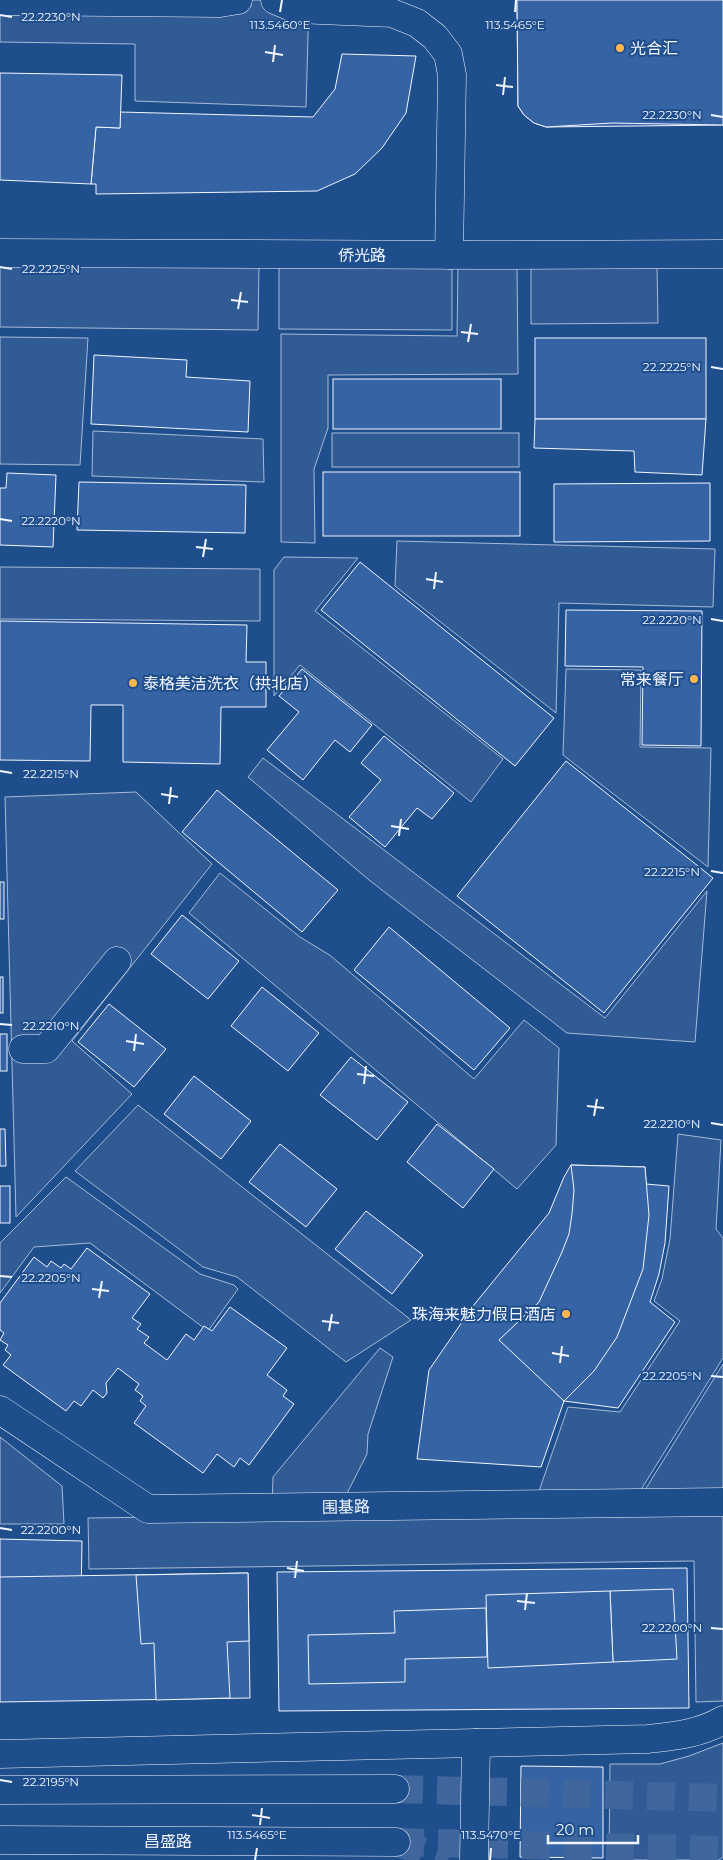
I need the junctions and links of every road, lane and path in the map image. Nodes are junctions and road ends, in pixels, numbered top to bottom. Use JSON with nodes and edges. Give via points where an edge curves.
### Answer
{"nodes":[{"id":1,"x":238,"y":0,"type":"edge"},
{"id":2,"x":275,"y":0,"type":"edge"},
{"id":3,"x":0,"y":1,"type":"edge"},
{"id":4,"x":0,"y":253,"type":"edge"},
{"id":5,"x":723,"y":254,"type":"edge"},
{"id":6,"x":449,"y":255,"type":"junction"},
{"id":7,"x":117,"y":961,"type":"dead end"},
{"id":8,"x":23,"y":1050,"type":"dead end"},
{"id":9,"x":0,"y":1410,"type":"edge"},
{"id":10,"x":723,"y":1502,"type":"edge"},
{"id":11,"x":723,"y":1720,"type":"edge"},
{"id":12,"x":476,"y":1744,"type":"junction"},
{"id":13,"x":0,"y":1754,"type":"edge"},
{"id":14,"x":394,"y":1789,"type":"tunnel mouth"},
{"id":15,"x":0,"y":1790,"type":"edge"},
{"id":16,"x":0,"y":1840,"type":"edge"},
{"id":17,"x":396,"y":1842,"type":"dead end"},
{"id":18,"x":474,"y":1860,"type":"edge"}],
"edges":[{"from":1,"to":3,"type":"street","via":[[220,3]]},
{"from":2,"to":6,"type":"street","via":[[297,9],[392,13],[417,23],[435,37],[448,54],[452,75]]},
{"from":4,"to":6,"type":"street","name":"侨光路"},
{"from":5,"to":6,"type":"street","name":"侨光路"},
{"from":7,"to":8,"type":"street","via":[[46,1049]]},
{"from":9,"to":10,"type":"street","name":"围基路","via":[[148,1509]]},
{"from":11,"to":12,"type":"street","via":[[686,1735],[648,1739]]},
{"from":12,"to":13,"type":"street"},
{"from":12,"to":18,"type":"street"},
{"from":14,"to":15,"type":"street"},
{"from":16,"to":17,"type":"street","name":"昌盛路"}]}
